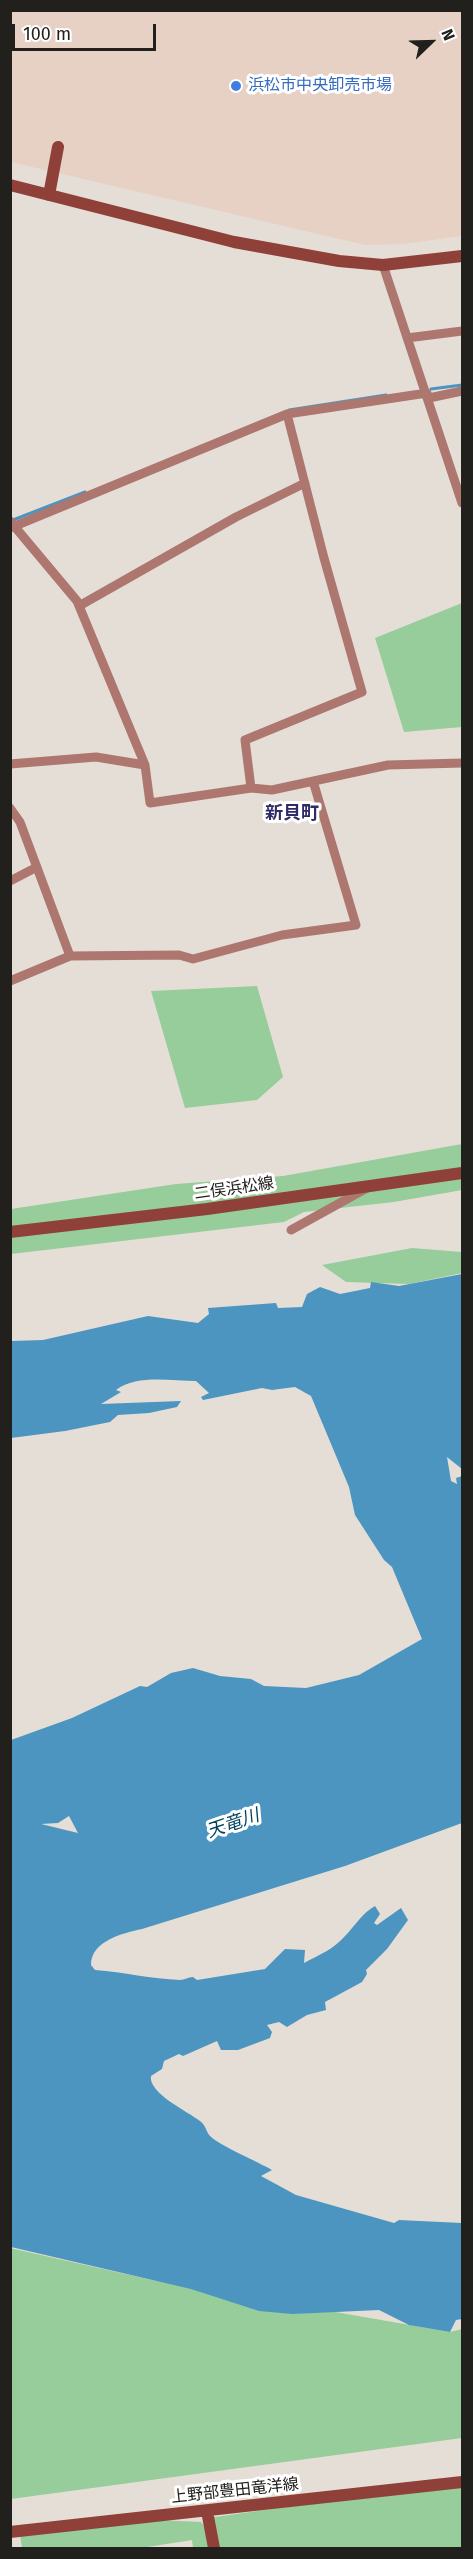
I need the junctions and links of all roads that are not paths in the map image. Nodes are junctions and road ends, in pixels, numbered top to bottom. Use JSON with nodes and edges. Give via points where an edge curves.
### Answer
{"nodes":[{"id":1,"x":58,"y":147,"type":"dead end"},
{"id":2,"x":10,"y":185,"type":"edge"},
{"id":3,"x":49,"y":195,"type":"junction"},
{"id":4,"x":462,"y":256,"type":"edge"},
{"id":5,"x":383,"y":265,"type":"junction"},
{"id":6,"x":462,"y":331,"type":"edge"},
{"id":7,"x":407,"y":338,"type":"junction"},
{"id":8,"x":462,"y":391,"type":"edge"},
{"id":9,"x":428,"y":395,"type":"junction"},
{"id":10,"x":287,"y":414,"type":"junction"},
{"id":11,"x":305,"y":483,"type":"junction"},
{"id":12,"x":462,"y":502,"type":"edge"},
{"id":13,"x":12,"y":525,"type":"edge"},
{"id":14,"x":79,"y":606,"type":"junction"},
{"id":15,"x":462,"y":763,"type":"edge"},
{"id":16,"x":10,"y":764,"type":"edge"},
{"id":17,"x":146,"y":765,"type":"junction"},
{"id":18,"x":313,"y":781,"type":"junction"},
{"id":19,"x":251,"y":788,"type":"junction"},
{"id":20,"x":10,"y":808,"type":"edge"},
{"id":21,"x":38,"y":867,"type":"junction"},
{"id":22,"x":10,"y":881,"type":"edge"},
{"id":23,"x":70,"y":956,"type":"junction"},
{"id":24,"x":10,"y":981,"type":"edge"},
{"id":25,"x":462,"y":1173,"type":"edge"},
{"id":26,"x":372,"y":1185,"type":"junction"},
{"id":27,"x":291,"y":1230,"type":"dead end"},
{"id":28,"x":10,"y":1232,"type":"edge"},
{"id":29,"x":462,"y":2482,"type":"edge"},
{"id":30,"x":207,"y":2511,"type":"junction"},
{"id":31,"x":10,"y":2532,"type":"edge"},
{"id":32,"x":214,"y":2548,"type":"edge"}],
"edges":[{"from":1,"to":3,"type":"main road"},
{"from":2,"to":3,"type":"main road"},
{"from":3,"to":5,"type":"main road","via":[[234,242]]},
{"from":4,"to":5,"type":"main road"},
{"from":5,"to":7,"type":"street"},
{"from":6,"to":7,"type":"street"},
{"from":7,"to":9,"type":"street"},
{"from":8,"to":9,"type":"street"},
{"from":9,"to":10,"type":"street"},
{"from":9,"to":12,"type":"street"},
{"from":10,"to":11,"type":"street"},
{"from":10,"to":13,"type":"street"},
{"from":11,"to":14,"type":"street","via":[[236,517]]},
{"from":11,"to":19,"type":"street","via":[[362,692],[245,740]]},
{"from":13,"to":14,"type":"street"},
{"from":14,"to":17,"type":"street"},
{"from":15,"to":18,"type":"street","via":[[388,765]]},
{"from":16,"to":17,"type":"street","via":[[96,757]]},
{"from":17,"to":19,"type":"street","via":[[150,803]]},
{"from":18,"to":19,"type":"street","via":[[272,790]]},
{"from":18,"to":23,"type":"street","via":[[356,925],[282,935],[193,959],[179,955]]},
{"from":20,"to":21,"type":"street","via":[[20,822]]},
{"from":21,"to":22,"type":"street"},
{"from":21,"to":23,"type":"street"},
{"from":23,"to":24,"type":"street"},
{"from":25,"to":26,"type":"main road","name":"二俣浜松線"},
{"from":26,"to":27,"type":"street"},
{"from":26,"to":28,"type":"main road","name":"二俣浜松線"},
{"from":29,"to":30,"type":"main road","name":"上野部豊田竜洋線"},
{"from":30,"to":31,"type":"main road","name":"上野部豊田竜洋線"},
{"from":30,"to":32,"type":"main road"}]}
